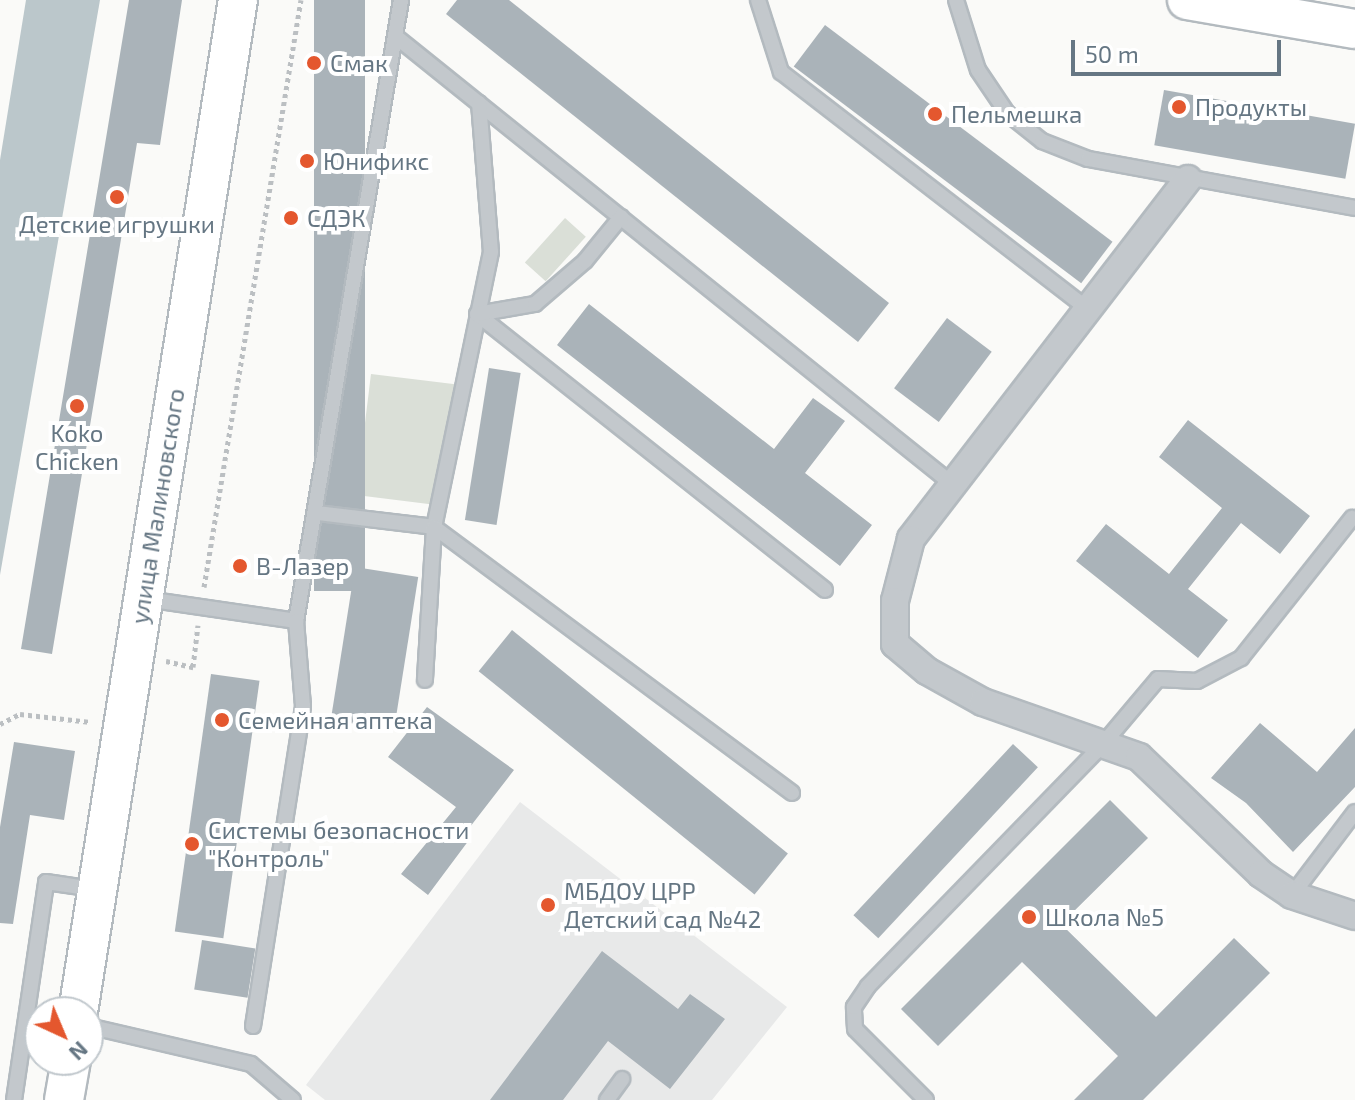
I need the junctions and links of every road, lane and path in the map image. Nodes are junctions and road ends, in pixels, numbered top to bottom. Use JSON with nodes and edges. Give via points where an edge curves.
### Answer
{"nodes":[{"id":1,"x":238,"y":0,"type":"edge"},
{"id":2,"x":301,"y":0,"type":"edge"},
{"id":3,"x":401,"y":0,"type":"edge"},
{"id":4,"x":758,"y":0,"type":"edge"},
{"id":5,"x":956,"y":0,"type":"edge"},
{"id":6,"x":1187,"y":0,"type":"edge"},
{"id":7,"x":1355,"y":29,"type":"edge"},
{"id":8,"x":395,"y":36,"type":"junction"},
{"id":9,"x":479,"y":103,"type":"junction"},
{"id":10,"x":1188,"y":179,"type":"junction"},
{"id":11,"x":1355,"y":208,"type":"edge"},
{"id":12,"x":621,"y":217,"type":"junction"},
{"id":13,"x":1088,"y":309,"type":"junction"},
{"id":14,"x":477,"y":314,"type":"junction"},
{"id":15,"x":951,"y":483,"type":"junction"},
{"id":16,"x":317,"y":513,"type":"junction"},
{"id":17,"x":1352,"y":518,"type":"dead end"},
{"id":18,"x":434,"y":527,"type":"junction"},
{"id":19,"x":825,"y":590,"type":"dead end"},
{"id":20,"x":142,"y":598,"type":"junction"},
{"id":21,"x":200,"y":607,"type":"junction"},
{"id":22,"x":296,"y":621,"type":"junction"},
{"id":23,"x":425,"y":680,"type":"dead end"},
{"id":24,"x":1103,"y":744,"type":"junction"},
{"id":25,"x":792,"y":793,"type":"dead end"},
{"id":26,"x":1355,"y":812,"type":"edge"},
{"id":27,"x":95,"y":889,"type":"junction"},
{"id":28,"x":1292,"y":895,"type":"junction"},
{"id":29,"x":1355,"y":916,"type":"edge"},
{"id":30,"x":80,"y":996,"type":"edge"},
{"id":31,"x":253,"y":1026,"type":"dead end"},
{"id":32,"x":104,"y":1030,"type":"edge"},
{"id":33,"x":68,"y":1076,"type":"edge"},
{"id":34,"x":622,"y":1079,"type":"dead end"},
{"id":35,"x":276,"y":1084,"type":"junction"},
{"id":36,"x":14,"y":1100,"type":"edge"},
{"id":37,"x":64,"y":1100,"type":"edge"},
{"id":38,"x":272,"y":1100,"type":"edge"},
{"id":39,"x":293,"y":1100,"type":"edge"},
{"id":40,"x":607,"y":1100,"type":"edge"},
{"id":41,"x":926,"y":1100,"type":"edge"}],
"edges":[{"from":1,"to":20,"type":"main road","name":"улица Малиновского"},
{"from":2,"to":21,"type":"path"},
{"from":3,"to":8,"type":"lane"},
{"from":4,"to":13,"type":"lane","via":[[781,72]]},
{"from":5,"to":10,"type":"lane","via":[[958,22],[978,70],[1007,113],[1042,141],[1088,159]]},
{"from":6,"to":7,"type":"main road"},
{"from":8,"to":9,"type":"lane"},
{"from":8,"to":16,"type":"lane"},
{"from":9,"to":12,"type":"lane"},
{"from":9,"to":14,"type":"lane","via":[[491,252]]},
{"from":10,"to":11,"type":"lane"},
{"from":10,"to":13,"type":"street"},
{"from":12,"to":14,"type":"lane","via":[[585,261],[535,304]]},
{"from":12,"to":15,"type":"lane"},
{"from":13,"to":15,"type":"street"},
{"from":14,"to":18,"type":"lane"},
{"from":14,"to":19,"type":"lane"},
{"from":15,"to":24,"type":"street","via":[[911,539],[895,601],[895,644],[927,671],[983,702]]},
{"from":16,"to":18,"type":"lane"},
{"from":16,"to":22,"type":"lane"},
{"from":17,"to":24,"type":"lane","via":[[1241,658],[1197,681],[1158,679]]},
{"from":18,"to":23,"type":"lane"},
{"from":18,"to":25,"type":"lane"},
{"from":20,"to":21,"type":"lane"},
{"from":20,"to":27,"type":"main road","name":"улица Малиновского"},
{"from":21,"to":22,"type":"lane"},
{"from":22,"to":31,"type":"lane","via":[[303,706]]},
{"from":24,"to":28,"type":"street","via":[[1139,757],[1261,874]]},
{"from":24,"to":41,"type":"lane","via":[[868,986],[854,1007],[855,1029]]},
{"from":26,"to":28,"type":"lane"},
{"from":27,"to":30,"type":"main road","name":"улица Малиновского"},
{"from":27,"to":36,"type":"lane","via":[[46,882]]},
{"from":28,"to":29,"type":"street"},
{"from":32,"to":35,"type":"lane","via":[[251,1064]]},
{"from":33,"to":37,"type":"main road"},
{"from":34,"to":40,"type":"lane"},
{"from":35,"to":38,"type":"lane"},
{"from":35,"to":39,"type":"lane"}]}
